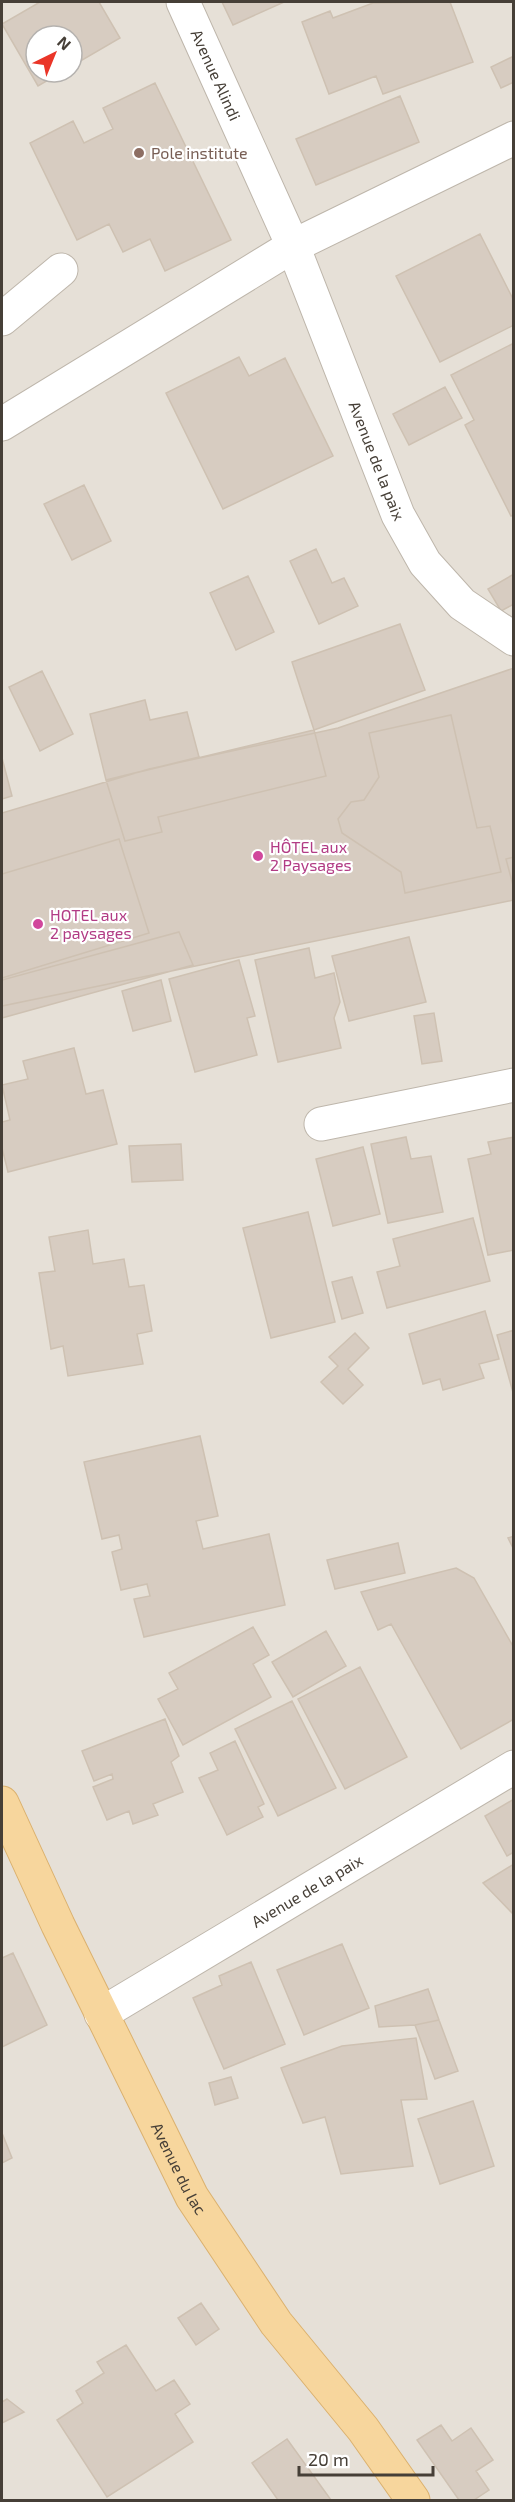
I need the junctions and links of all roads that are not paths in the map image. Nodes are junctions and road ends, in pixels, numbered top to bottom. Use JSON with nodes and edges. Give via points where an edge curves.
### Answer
{"nodes":[{"id":1,"x":183,"y":2,"type":"edge"},
{"id":2,"x":513,"y":138,"type":"edge"},
{"id":3,"x":293,"y":246,"type":"junction"},
{"id":4,"x":61,"y":270,"type":"dead end"},
{"id":5,"x":2,"y":319,"type":"edge"},
{"id":6,"x":2,"y":424,"type":"edge"},
{"id":7,"x":513,"y":639,"type":"edge"},
{"id":8,"x":513,"y":1085,"type":"edge"},
{"id":9,"x":321,"y":1124,"type":"dead end"},
{"id":10,"x":513,"y":1767,"type":"edge"},
{"id":11,"x":2,"y":1803,"type":"edge"},
{"id":12,"x":101,"y":2014,"type":"junction"},
{"id":13,"x":413,"y":2500,"type":"edge"}],
"edges":[{"from":1,"to":3,"type":"street","name":"Avenue Alindi"},
{"from":2,"to":3,"type":"street"},
{"from":3,"to":6,"type":"street"},
{"from":3,"to":7,"type":"street","name":"Avenue de la paix","via":[[398,515],[425,563],[462,604]]},
{"from":4,"to":5,"type":"street"},
{"from":8,"to":9,"type":"street"},
{"from":10,"to":12,"type":"street","name":"Avenue de la paix"},
{"from":11,"to":12,"type":"main road","name":"Avenue du lac"},
{"from":12,"to":13,"type":"main road","name":"Avenue du lac","via":[[192,2197],[276,2323],[363,2429]]}]}
